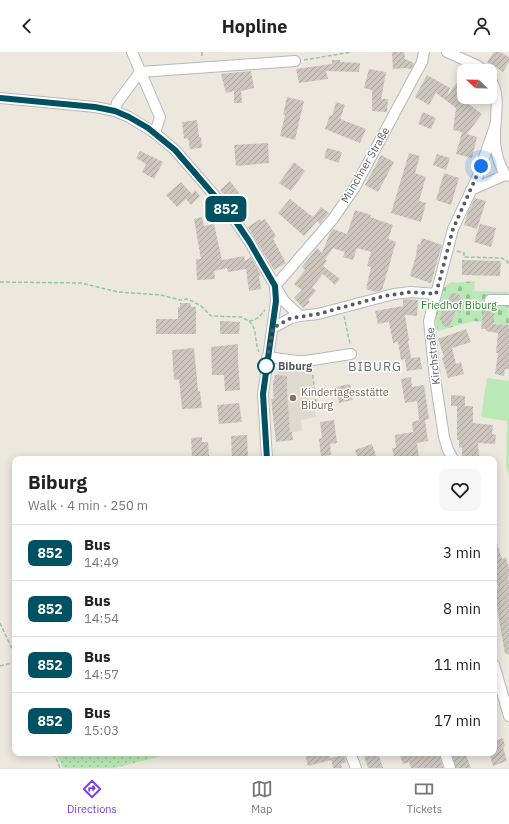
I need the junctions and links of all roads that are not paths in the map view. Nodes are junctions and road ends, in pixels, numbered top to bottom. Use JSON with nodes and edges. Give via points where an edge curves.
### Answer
{"nodes":[{"id":1,"x":132,"y":52,"type":"edge"},
{"id":2,"x":424,"y":52,"type":"edge"},
{"id":3,"x":447,"y":52,"type":"edge"},
{"id":4,"x":295,"y":61,"type":"road end"},
{"id":5,"x":474,"y":64,"type":"edge"},
{"id":6,"x":140,"y":72,"type":"junction"},
{"id":7,"x":0,"y":98,"type":"edge"},
{"id":8,"x":497,"y":104,"type":"edge"},
{"id":9,"x":115,"y":111,"type":"junction"},
{"id":10,"x":495,"y":126,"type":"junction"},
{"id":11,"x":155,"y":133,"type":"junction"},
{"id":12,"x":507,"y":175,"type":"edge"},
{"id":13,"x":471,"y":190,"type":"junction"},
{"id":14,"x":275,"y":286,"type":"junction"},
{"id":15,"x":436,"y":294,"type":"junction"},
{"id":16,"x":490,"y":300,"type":"dead end"},
{"id":17,"x":509,"y":300,"type":"edge"},
{"id":18,"x":300,"y":316,"type":"junction"},
{"id":19,"x":273,"y":328,"type":"junction"},
{"id":20,"x":351,"y":354,"type":"road end"},
{"id":21,"x":267,"y":357,"type":"junction"},
{"id":22,"x":267,"y":456,"type":"edge"},
{"id":23,"x":451,"y":456,"type":"edge"},
{"id":24,"x":497,"y":678,"type":"edge"},
{"id":25,"x":502,"y":701,"type":"edge"},
{"id":26,"x":509,"y":716,"type":"edge"},
{"id":27,"x":351,"y":756,"type":"edge"},
{"id":28,"x":446,"y":756,"type":"edge"},
{"id":29,"x":356,"y":768,"type":"edge"},
{"id":30,"x":450,"y":768,"type":"edge"}],
"edges":[{"from":1,"to":6,"type":"street"},
{"from":2,"to":14,"type":"street","name":"Münchner Straße","via":[[422,62],[355,187],[333,219]]},
{"from":3,"to":5,"type":"street"},
{"from":4,"to":6,"type":"street"},
{"from":6,"to":9,"type":"street","via":[[117,103]]},
{"from":6,"to":11,"type":"street","via":[[160,117]]},
{"from":7,"to":9,"type":"street","via":[[75,104]]},
{"from":8,"to":10,"type":"street"},
{"from":9,"to":11,"type":"street"},
{"from":10,"to":12,"type":"street","via":[[495,148]]},
{"from":10,"to":13,"type":"street","name":"Kirchstraße"},
{"from":11,"to":14,"type":"street","via":[[175,150],[232,216]]},
{"from":12,"to":13,"type":"street"},
{"from":13,"to":15,"type":"street","name":"Kirchstraße","via":[[453,229]]},
{"from":14,"to":18,"type":"street","via":[[284,301]]},
{"from":14,"to":19,"type":"street"},
{"from":15,"to":18,"type":"street","via":[[394,294],[318,314]]},
{"from":15,"to":23,"type":"street","name":"Kirchstraße","via":[[430,333],[444,438]]},
{"from":16,"to":17,"type":"street"},
{"from":18,"to":19,"type":"street"},
{"from":19,"to":21,"type":"street"},
{"from":20,"to":21,"type":"street","via":[[297,361]]},
{"from":21,"to":22,"type":"street","via":[[262,403]]},
{"from":24,"to":25,"type":"street"},
{"from":25,"to":26,"type":"street"},
{"from":27,"to":29,"type":"street"},
{"from":28,"to":30,"type":"street"}]}
